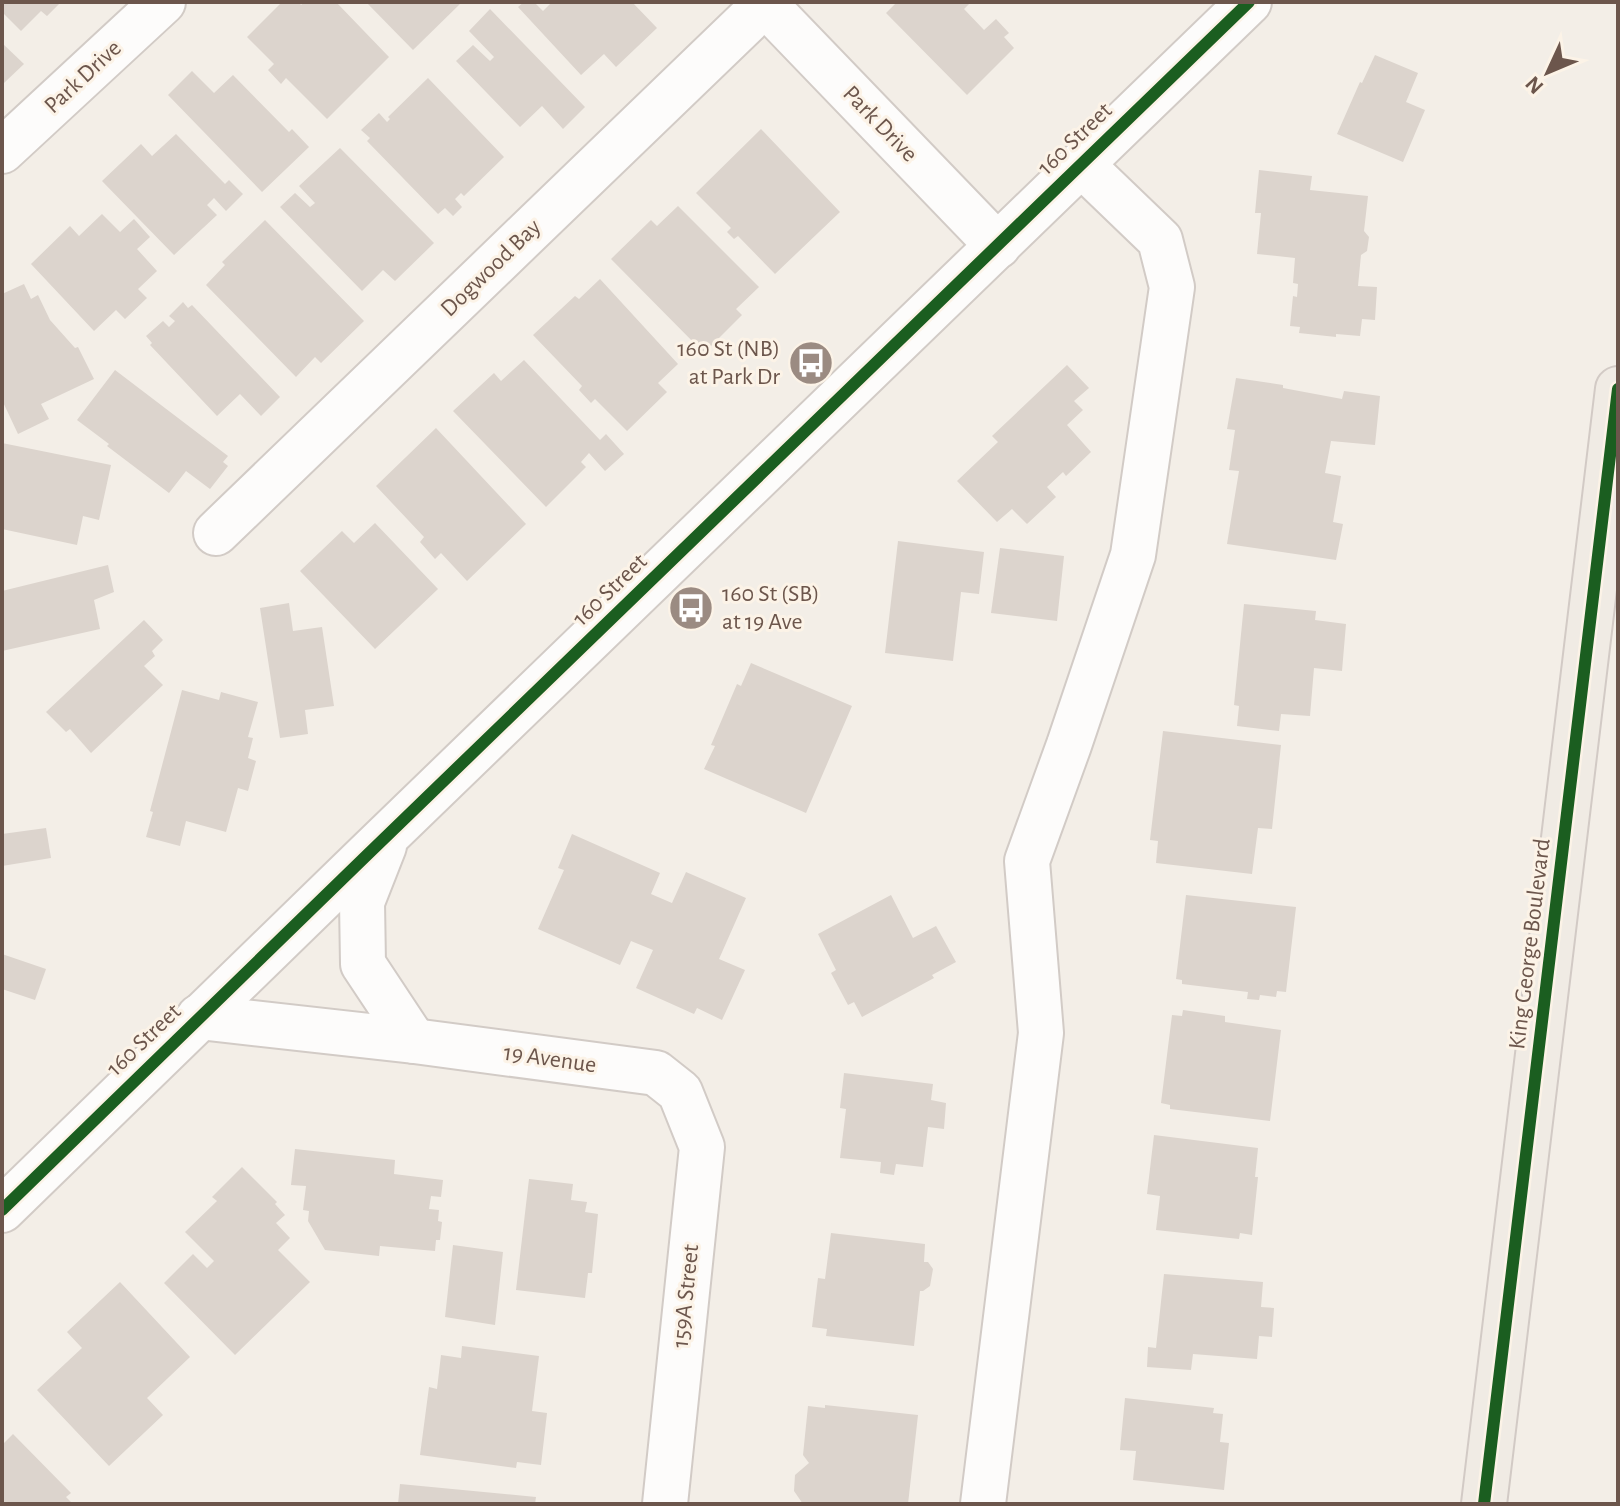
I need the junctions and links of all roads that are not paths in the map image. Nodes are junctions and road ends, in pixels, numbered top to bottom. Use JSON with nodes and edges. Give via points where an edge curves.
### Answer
{"nodes":[{"id":1,"x":163,"y":2,"type":"edge"},
{"id":2,"x":1249,"y":2,"type":"edge"},
{"id":3,"x":765,"y":3,"type":"edge"},
{"id":4,"x":2,"y":151,"type":"edge"},
{"id":5,"x":1081,"y":164,"type":"junction"},
{"id":6,"x":998,"y":246,"type":"junction"},
{"id":7,"x":1618,"y":389,"type":"edge"},
{"id":8,"x":216,"y":533,"type":"dead end"},
{"id":9,"x":388,"y":834,"type":"junction"},
{"id":10,"x":199,"y":1017,"type":"junction"},
{"id":11,"x":414,"y":1041,"type":"junction"},
{"id":12,"x":680,"y":1092,"type":"joint"},
{"id":13,"x":2,"y":1210,"type":"edge"},
{"id":14,"x":665,"y":1504,"type":"edge"},
{"id":15,"x":983,"y":1504,"type":"edge"},
{"id":16,"x":1484,"y":1504,"type":"edge"}],
"edges":[{"from":1,"to":4,"type":"street","name":"Park Drive"},
{"from":2,"to":5,"type":"street","name":"160 Street"},
{"from":3,"to":6,"type":"street","name":"Park Drive"},
{"from":3,"to":8,"type":"street","name":"Dogwood Bay"},
{"from":5,"to":6,"type":"street","name":"160 Street"},
{"from":5,"to":15,"type":"street","via":[[1160,240],[1172,287],[1133,555],[1027,861],[1041,1033]]},
{"from":6,"to":9,"type":"street","name":"160 Street"},
{"from":7,"to":16,"type":"main road","name":"King George Boulevard"},
{"from":9,"to":10,"type":"street","name":"160 Street"},
{"from":9,"to":11,"type":"street","via":[[362,902],[363,964]]},
{"from":10,"to":11,"type":"street","name":"19 Avenue"},
{"from":10,"to":13,"type":"street","name":"160 Street"},
{"from":11,"to":12,"type":"street","name":"19 Avenue","via":[[656,1073]]},
{"from":12,"to":14,"type":"street","name":"159A Street","via":[[702,1147]]}]}
